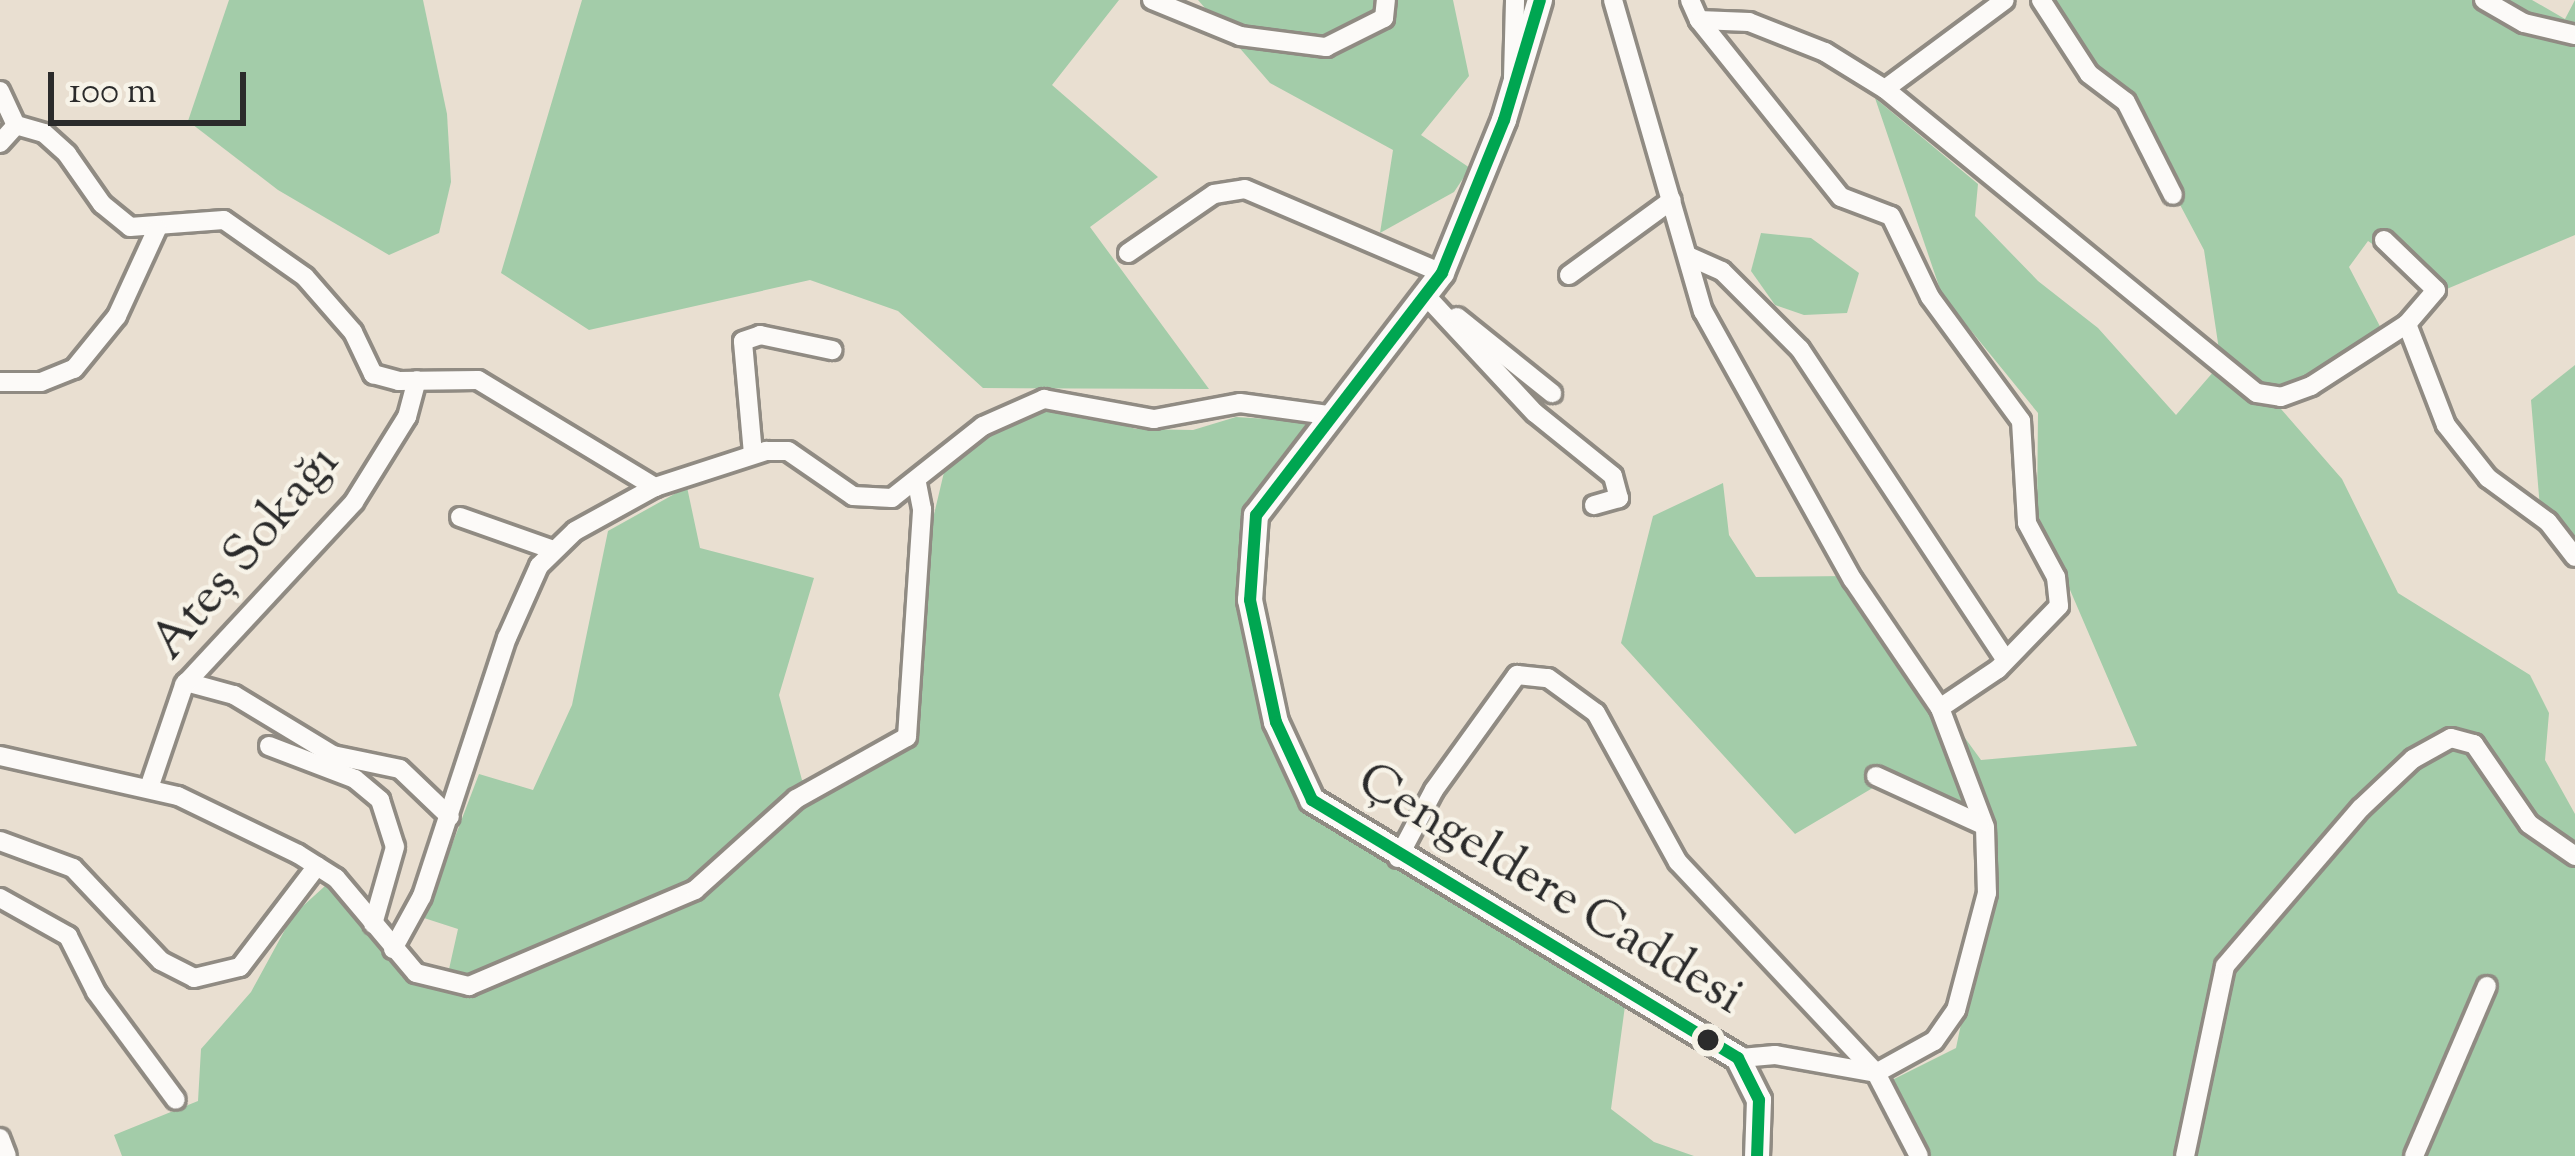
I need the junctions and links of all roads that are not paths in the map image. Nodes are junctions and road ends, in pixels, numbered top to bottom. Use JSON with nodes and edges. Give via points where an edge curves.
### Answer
{"nodes":[{"id":1,"x":1152,"y":0,"type":"edge"},
{"id":2,"x":1386,"y":0,"type":"edge"},
{"id":3,"x":1515,"y":0,"type":"edge"},
{"id":4,"x":1540,"y":0,"type":"edge"},
{"id":5,"x":1613,"y":0,"type":"edge"},
{"id":6,"x":1690,"y":0,"type":"edge"},
{"id":7,"x":2005,"y":0,"type":"edge"},
{"id":8,"x":2041,"y":0,"type":"edge"},
{"id":9,"x":2484,"y":0,"type":"edge"},
{"id":10,"x":1699,"y":20,"type":"junction"},
{"id":11,"x":2575,"y":35,"type":"edge"},
{"id":12,"x":1514,"y":89,"type":"junction"},
{"id":13,"x":1885,"y":89,"type":"junction"},
{"id":14,"x":0,"y":91,"type":"edge"},
{"id":15,"x":16,"y":125,"type":"junction"},
{"id":16,"x":0,"y":143,"type":"edge"},
{"id":17,"x":2173,"y":195,"type":"dead end"},
{"id":18,"x":1672,"y":200,"type":"junction"},
{"id":19,"x":157,"y":229,"type":"junction"},
{"id":20,"x":2384,"y":240,"type":"dead end"},
{"id":21,"x":1128,"y":253,"type":"dead end"},
{"id":22,"x":1688,"y":256,"type":"junction"},
{"id":23,"x":1442,"y":273,"type":"junction"},
{"id":24,"x":1569,"y":274,"type":"dead end"},
{"id":25,"x":1428,"y":298,"type":"junction"},
{"id":26,"x":2407,"y":324,"type":"junction"},
{"id":27,"x":832,"y":350,"type":"dead end"},
{"id":28,"x":417,"y":380,"type":"junction"},
{"id":29,"x":0,"y":382,"type":"edge"},
{"id":30,"x":1552,"y":393,"type":"dead end"},
{"id":31,"x":1335,"y":416,"type":"junction"},
{"id":32,"x":753,"y":454,"type":"junction"},
{"id":33,"x":917,"y":483,"type":"junction"},
{"id":34,"x":655,"y":487,"type":"junction"},
{"id":35,"x":1594,"y":505,"type":"dead end"},
{"id":36,"x":460,"y":517,"type":"dead end"},
{"id":37,"x":551,"y":549,"type":"junction"},
{"id":38,"x":2575,"y":557,"type":"edge"},
{"id":39,"x":2006,"y":659,"type":"junction"},
{"id":40,"x":186,"y":682,"type":"junction"},
{"id":41,"x":1940,"y":708,"type":"junction"},
{"id":42,"x":269,"y":746,"type":"dead end"},
{"id":43,"x":0,"y":756,"type":"edge"},
{"id":44,"x":1876,"y":776,"type":"dead end"},
{"id":45,"x":149,"y":788,"type":"junction"},
{"id":46,"x":450,"y":817,"type":"junction"},
{"id":47,"x":1985,"y":827,"type":"junction"},
{"id":48,"x":0,"y":841,"type":"edge"},
{"id":49,"x":2575,"y":856,"type":"edge"},
{"id":50,"x":1398,"y":858,"type":"junction"},
{"id":51,"x":317,"y":866,"type":"junction"},
{"id":52,"x":0,"y":898,"type":"edge"},
{"id":53,"x":373,"y":923,"type":"junction"},
{"id":54,"x":393,"y":949,"type":"junction"},
{"id":55,"x":2488,"y":986,"type":"dead end"},
{"id":56,"x":1738,"y":1058,"type":"junction"},
{"id":57,"x":1876,"y":1073,"type":"junction"},
{"id":58,"x":176,"y":1100,"type":"dead end"},
{"id":59,"x":0,"y":1138,"type":"edge"},
{"id":60,"x":8,"y":1156,"type":"edge"},
{"id":61,"x":1757,"y":1156,"type":"edge"},
{"id":62,"x":1919,"y":1156,"type":"edge"},
{"id":63,"x":2185,"y":1156,"type":"edge"},
{"id":64,"x":2414,"y":1156,"type":"edge"}],
"edges":[{"from":1,"to":2,"type":"street","via":[[1240,36],[1326,47],[1384,18]]},
{"from":3,"to":12,"type":"street","via":[[1508,42]]},
{"from":4,"to":12,"type":"main road","name":"Çengeldere Caddesi"},
{"from":5,"to":18,"type":"street"},
{"from":6,"to":10,"type":"street"},
{"from":7,"to":13,"type":"street"},
{"from":8,"to":17,"type":"street","via":[[2090,74],[2126,102]]},
{"from":9,"to":11,"type":"street","via":[[2524,22]]},
{"from":10,"to":13,"type":"street","via":[[1749,22],[1825,52]]},
{"from":10,"to":39,"type":"street","via":[[1841,197],[1891,216],[1930,297],[2021,421],[2027,523],[2062,595],[2051,621]]},
{"from":12,"to":23,"type":"main road","name":"Çengeldere Caddesi"},
{"from":13,"to":26,"type":"street","via":[[2257,393],[2281,397],[2311,386]]},
{"from":14,"to":15,"type":"street"},
{"from":15,"to":16,"type":"street"},
{"from":15,"to":19,"type":"street","via":[[44,133],[67,154],[114,216]]},
{"from":18,"to":22,"type":"street"},
{"from":18,"to":24,"type":"street"},
{"from":19,"to":28,"type":"street","via":[[224,220],[305,278],[353,332],[374,374]]},
{"from":19,"to":29,"type":"street","via":[[117,316],[74,369],[41,382]]},
{"from":20,"to":26,"type":"street","via":[[2436,290]]},
{"from":21,"to":23,"type":"street","via":[[1214,194],[1245,189]]},
{"from":22,"to":39,"type":"street","via":[[1721,271],[1800,349]]},
{"from":22,"to":41,"type":"street","via":[[1703,311],[1853,580]]},
{"from":23,"to":25,"type":"main road","name":"Çengeldere Caddesi"},
{"from":25,"to":30,"type":"street"},
{"from":25,"to":31,"type":"main road","name":"Çengeldere Caddesi"},
{"from":25,"to":35,"type":"street","via":[[1535,413],[1613,476],[1619,498]]},
{"from":26,"to":38,"type":"street","via":[[2446,424],[2488,478],[2548,522]]},
{"from":27,"to":32,"type":"street","via":[[760,335],[743,341]]},
{"from":28,"to":34,"type":"street","via":[[478,380]]},
{"from":28,"to":40,"type":"street","name":"Ateş Sokağı","via":[[407,417],[354,502]]},
{"from":31,"to":33,"type":"street","via":[[1228,403],[1154,419],[1044,399],[983,426]]},
{"from":31,"to":50,"type":"main road","name":"Çengeldere Caddesi","via":[[1256,515],[1250,600],[1276,722],[1298,781],[1312,800]]},
{"from":32,"to":33,"type":"street","via":[[788,451],[865,500],[892,498]]},
{"from":32,"to":34,"type":"street"},
{"from":33,"to":54,"type":"street","via":[[913,718],[899,745],[796,800],[695,890],[469,986],[433,982]]},
{"from":34,"to":37,"type":"street"},
{"from":36,"to":37,"type":"street"},
{"from":37,"to":46,"type":"street","via":[[507,638]]},
{"from":39,"to":41,"type":"street"},
{"from":40,"to":45,"type":"street","name":"Ateş Sokağı"},
{"from":40,"to":46,"type":"street","via":[[234,695],[332,755],[400,769]]},
{"from":41,"to":47,"type":"street"},
{"from":42,"to":53,"type":"street","via":[[355,778],[380,800],[395,847]]},
{"from":43,"to":45,"type":"street"},
{"from":44,"to":47,"type":"street"},
{"from":45,"to":51,"type":"street"},
{"from":46,"to":54,"type":"street"},
{"from":47,"to":57,"type":"street","via":[[1987,893],[1956,1010],[1934,1041]]},
{"from":48,"to":51,"type":"street","via":[[73,868],[161,961],[194,978],[240,967]]},
{"from":49,"to":63,"type":"street","via":[[2529,824],[2474,744],[2451,738],[2413,759],[2225,967]]},
{"from":50,"to":56,"type":"main road","name":"Çengeldere Caddesi"},
{"from":50,"to":57,"type":"street","via":[[1434,790],[1517,676],[1548,678],[1596,713],[1678,862]]},
{"from":51,"to":53,"type":"street"},
{"from":52,"to":58,"type":"street","via":[[68,936],[96,992]]},
{"from":53,"to":54,"type":"street"},
{"from":55,"to":64,"type":"street"},
{"from":56,"to":57,"type":"street","via":[[1775,1055]]},
{"from":56,"to":61,"type":"main road","name":"Çengeldere Caddesi","via":[[1759,1100]]},
{"from":57,"to":62,"type":"street"},
{"from":59,"to":60,"type":"street"}]}
